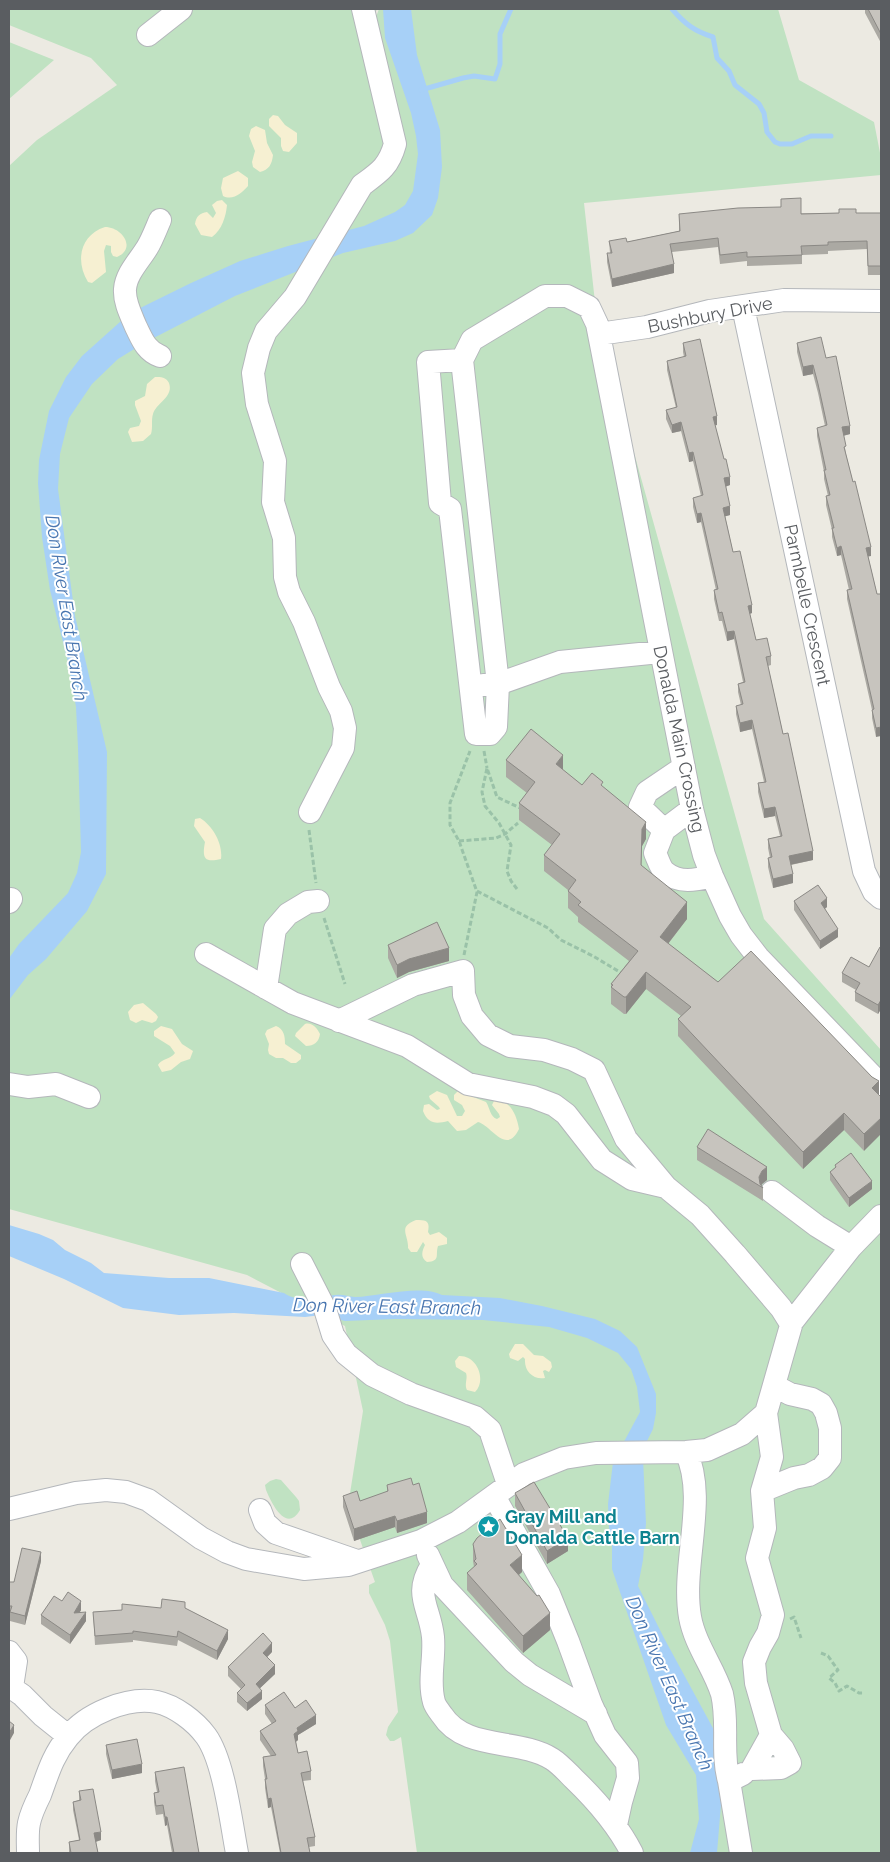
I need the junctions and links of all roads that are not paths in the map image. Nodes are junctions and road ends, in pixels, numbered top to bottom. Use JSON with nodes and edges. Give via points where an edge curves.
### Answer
{"nodes":[{"id":1,"x":182,"y":9,"type":"edge"},
{"id":2,"x":363,"y":9,"type":"edge"},
{"id":3,"x":148,"y":35,"type":"dead end"},
{"id":4,"x":160,"y":220,"type":"dead end"},
{"id":5,"x":881,"y":301,"type":"edge"},
{"id":6,"x":743,"y":307,"type":"junction"},
{"id":7,"x":599,"y":334,"type":"junction"},
{"id":8,"x":160,"y":356,"type":"dead end"},
{"id":9,"x":462,"y":360,"type":"junction"},
{"id":10,"x":660,"y":652,"type":"junction"},
{"id":11,"x":498,"y":684,"type":"junction"},
{"id":12,"x":471,"y":686,"type":"junction"},
{"id":13,"x":684,"y":767,"type":"junction"},
{"id":14,"x":692,"y":809,"type":"junction"},
{"id":15,"x":310,"y":812,"type":"dead end"},
{"id":16,"x":664,"y":830,"type":"junction"},
{"id":17,"x":712,"y":876,"type":"junction"},
{"id":18,"x":881,"y":898,"type":"edge"},
{"id":19,"x":318,"y":901,"type":"dead end"},
{"id":20,"x":206,"y":954,"type":"dead end"},
{"id":21,"x":266,"y":988,"type":"junction"},
{"id":22,"x":339,"y":1021,"type":"junction"},
{"id":23,"x":9,"y":1084,"type":"edge"},
{"id":24,"x":881,"y":1085,"type":"edge"},
{"id":25,"x":88,"y":1097,"type":"dead end"},
{"id":26,"x":666,"y":1187,"type":"junction"},
{"id":27,"x":772,"y":1192,"type":"dead end"},
{"id":28,"x":881,"y":1216,"type":"edge"},
{"id":29,"x":817,"y":1226,"type":"junction"},
{"id":30,"x":852,"y":1246,"type":"junction"},
{"id":31,"x":836,"y":1266,"type":"junction"},
{"id":32,"x":304,"y":1268,"type":"dead end"},
{"id":33,"x":791,"y":1324,"type":"junction"},
{"id":34,"x":775,"y":1386,"type":"junction"},
{"id":35,"x":766,"y":1413,"type":"junction"},
{"id":36,"x":742,"y":1434,"type":"junction"},
{"id":37,"x":679,"y":1452,"type":"junction"},
{"id":38,"x":772,"y":1457,"type":"junction"},
{"id":39,"x":501,"y":1490,"type":"junction"},
{"id":40,"x":762,"y":1491,"type":"junction"},
{"id":41,"x":9,"y":1510,"type":"edge"},
{"id":42,"x":260,"y":1510,"type":"dead end"},
{"id":43,"x":421,"y":1541,"type":"junction"},
{"id":44,"x":358,"y":1561,"type":"junction"},
{"id":45,"x":432,"y":1565,"type":"junction"},
{"id":46,"x":9,"y":1652,"type":"edge"},
{"id":47,"x":11,"y":1686,"type":"edge"},
{"id":48,"x":596,"y":1714,"type":"junction"},
{"id":49,"x":771,"y":1735,"type":"junction"},
{"id":50,"x":68,"y":1736,"type":"junction"},
{"id":51,"x":752,"y":1769,"type":"junction"},
{"id":52,"x":729,"y":1781,"type":"junction"},
{"id":53,"x":616,"y":1825,"type":"junction"},
{"id":54,"x":28,"y":1853,"type":"edge"},
{"id":55,"x":237,"y":1853,"type":"edge"},
{"id":56,"x":632,"y":1853,"type":"edge"},
{"id":57,"x":740,"y":1853,"type":"edge"}],
"edges":[{"from":1,"to":3,"type":"street"},
{"from":2,"to":15,"type":"street","via":[[395,144],[391,159],[362,185],[295,298],[266,331],[253,373],[257,404],[275,461],[274,502],[284,538],[289,592],[341,711],[345,728],[343,748]]},
{"from":4,"to":8,"type":"street","via":[[125,288],[130,313],[144,343],[152,353]]},
{"from":5,"to":6,"type":"street","name":"Bushbury Drive","via":[[784,300]]},
{"from":6,"to":7,"type":"street","name":"Bushbury Drive","via":[[710,311],[625,332]]},
{"from":6,"to":18,"type":"street","name":"Parmbelle Crescent","via":[[864,871],[874,892]]},
{"from":7,"to":9,"type":"street","name":"Donalda Main Crossing","via":[[589,308],[567,296],[545,296],[472,340]]},
{"from":7,"to":10,"type":"street","name":"Donalda Main Crossing"},
{"from":9,"to":11,"type":"street"},
{"from":9,"to":12,"type":"street","via":[[428,362],[440,502],[450,509]]},
{"from":10,"to":11,"type":"street","via":[[560,662]]},
{"from":10,"to":13,"type":"street","name":"Donalda Main Crossing"},
{"from":11,"to":12,"type":"street"},
{"from":11,"to":12,"type":"street","via":[[496,727],[490,734],[476,734]]},
{"from":13,"to":14,"type":"street","name":"Donalda Main Crossing"},
{"from":13,"to":16,"type":"street","via":[[647,792],[640,807]]},
{"from":14,"to":16,"type":"street"},
{"from":14,"to":17,"type":"street","name":"Donalda Main Crossing"},
{"from":16,"to":17,"type":"street","via":[[656,854],[664,871],[677,879],[689,881]]},
{"from":17,"to":24,"type":"street","name":"Donalda Main Crossing","via":[[736,927],[758,957]]},
{"from":19,"to":21,"type":"street","via":[[308,902],[288,914],[275,929]]},
{"from":20,"to":21,"type":"street"},
{"from":21,"to":22,"type":"street","via":[[292,1003]]},
{"from":22,"to":26,"type":"street","via":[[407,1046],[468,1084],[533,1097],[554,1105],[566,1114],[602,1160],[632,1179]]},
{"from":22,"to":26,"type":"street","via":[[413,985],[463,971],[464,995],[472,1016],[488,1035],[510,1046],[544,1050],[594,1070],[626,1139]]},
{"from":23,"to":25,"type":"street","via":[[28,1087],[56,1084]]},
{"from":26,"to":33,"type":"street","via":[[700,1215],[781,1308]]},
{"from":27,"to":29,"type":"street"},
{"from":28,"to":30,"type":"street"},
{"from":29,"to":30,"type":"street"},
{"from":29,"to":31,"type":"street"},
{"from":30,"to":31,"type":"street"},
{"from":31,"to":33,"type":"street"},
{"from":32,"to":39,"type":"street","via":[[325,1309],[333,1335],[346,1354],[372,1375],[411,1394],[475,1417],[490,1430]]},
{"from":33,"to":34,"type":"street"},
{"from":34,"to":35,"type":"street"},
{"from":34,"to":40,"type":"street","via":[[821,1404],[830,1428],[830,1458],[822,1468],[808,1475]]},
{"from":35,"to":36,"type":"street"},
{"from":35,"to":38,"type":"street"},
{"from":36,"to":37,"type":"street","via":[[707,1450]]},
{"from":36,"to":38,"type":"street","via":[[762,1444]]},
{"from":37,"to":39,"type":"street","via":[[596,1453],[569,1457],[524,1474]]},
{"from":37,"to":52,"type":"street","via":[[694,1476],[688,1586],[690,1618],[722,1694],[725,1767]]},
{"from":38,"to":40,"type":"street"},
{"from":39,"to":43,"type":"street","via":[[458,1522]]},
{"from":39,"to":48,"type":"street","via":[[549,1594]]},
{"from":40,"to":49,"type":"street","via":[[765,1528],[757,1558],[773,1615],[754,1662],[756,1683]]},
{"from":41,"to":44,"type":"street","via":[[76,1493],[126,1492],[148,1500],[210,1544],[246,1559],[304,1569]]},
{"from":42,"to":44,"type":"street","via":[[265,1524],[276,1533]]},
{"from":43,"to":44,"type":"street"},
{"from":43,"to":45,"type":"street"},
{"from":45,"to":48,"type":"street","via":[[442,1585],[519,1666]]},
{"from":45,"to":53,"type":"street","via":[[422,1592],[433,1638],[434,1703],[444,1718],[459,1733],[550,1758],[597,1801]]},
{"from":46,"to":47,"type":"street","via":[[16,1661]]},
{"from":47,"to":50,"type":"street"},
{"from":48,"to":53,"type":"street","via":[[628,1767]]},
{"from":49,"to":51,"type":"street"},
{"from":49,"to":51,"type":"street","via":[[790,1763],[781,1768]]},
{"from":50,"to":54,"type":"street","via":[[51,1762],[29,1823]]},
{"from":50,"to":55,"type":"street","via":[[97,1713],[116,1706],[157,1702],[176,1710],[206,1736],[215,1753]]},
{"from":51,"to":52,"type":"street"},
{"from":52,"to":57,"type":"street"},
{"from":53,"to":56,"type":"street"}]}
